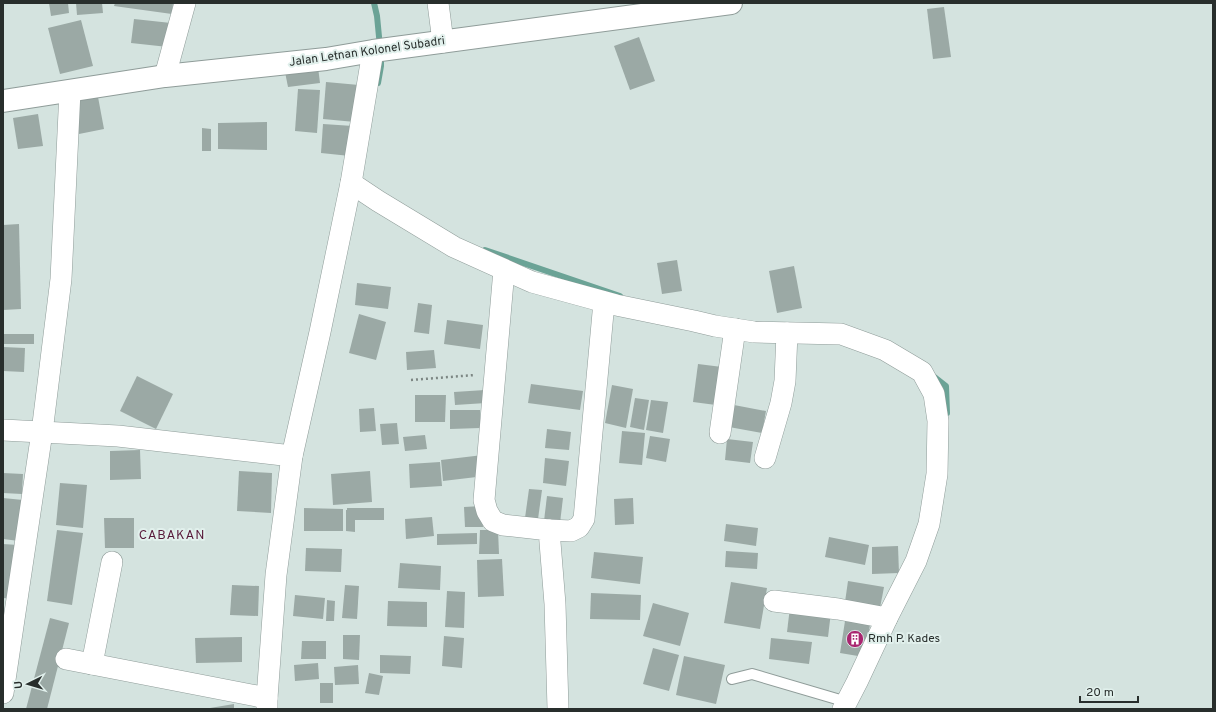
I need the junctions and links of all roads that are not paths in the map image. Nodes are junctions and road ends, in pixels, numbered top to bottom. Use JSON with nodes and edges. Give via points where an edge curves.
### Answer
{"nodes":[{"id":1,"x":185,"y":3,"type":"edge"},
{"id":2,"x":438,"y":3,"type":"edge"},
{"id":3,"x":731,"y":3,"type":"edge"},
{"id":4,"x":443,"y":42,"type":"junction"},
{"id":5,"x":373,"y":51,"type":"junction"},
{"id":6,"x":165,"y":76,"type":"junction"},
{"id":7,"x":70,"y":91,"type":"junction"},
{"id":8,"x":3,"y":102,"type":"edge"},
{"id":9,"x":351,"y":183,"type":"junction"},
{"id":10,"x":504,"y":270,"type":"junction"},
{"id":11,"x":604,"y":302,"type":"junction"},
{"id":12,"x":735,"y":329,"type":"junction"},
{"id":13,"x":787,"y":333,"type":"junction"},
{"id":14,"x":3,"y":430,"type":"edge"},
{"id":15,"x":42,"y":432,"type":"junction"},
{"id":16,"x":720,"y":433,"type":"dead end"},
{"id":17,"x":292,"y":456,"type":"junction"},
{"id":18,"x":765,"y":458,"type":"dead end"},
{"id":19,"x":549,"y":530,"type":"junction"},
{"id":20,"x":112,"y":562,"type":"dead end"},
{"id":21,"x":774,"y":601,"type":"dead end"},
{"id":22,"x":887,"y":618,"type":"junction"},
{"id":23,"x":66,"y":659,"type":"dead end"},
{"id":24,"x":92,"y":664,"type":"junction"},
{"id":25,"x":732,"y":679,"type":"dead end"},
{"id":26,"x":3,"y":694,"type":"edge"},
{"id":27,"x":267,"y":704,"type":"edge"},
{"id":28,"x":845,"y":706,"type":"edge"},
{"id":29,"x":558,"y":709,"type":"edge"}],
"edges":[{"from":1,"to":6,"type":"street"},
{"from":2,"to":4,"type":"street"},
{"from":3,"to":4,"type":"main road","name":"Jalan Letnan Kolonel Subadri"},
{"from":4,"to":5,"type":"main road","name":"Jalan Letnan Kolonel Subadri"},
{"from":5,"to":6,"type":"main road","name":"Jalan Letnan Kolonel Subadri","via":[[326,59]]},
{"from":5,"to":9,"type":"street"},
{"from":6,"to":7,"type":"main road","name":"Jalan Letnan Kolonel Subadri"},
{"from":7,"to":8,"type":"main road","name":"Jalan Letnan Kolonel Subadri"},
{"from":7,"to":15,"type":"street","via":[[62,279]]},
{"from":9,"to":10,"type":"street","via":[[454,247]]},
{"from":9,"to":17,"type":"street"},
{"from":10,"to":11,"type":"street","via":[[532,282]]},
{"from":10,"to":19,"type":"street","via":[[484,500],[493,521],[503,525]]},
{"from":11,"to":12,"type":"street"},
{"from":11,"to":19,"type":"street","via":[[584,519],[579,527],[571,531]]},
{"from":12,"to":13,"type":"street"},
{"from":12,"to":16,"type":"street"},
{"from":13,"to":18,"type":"street","via":[[785,381]]},
{"from":13,"to":22,"type":"street","via":[[841,334],[885,350],[922,372],[934,394],[938,421],[937,474],[929,524],[916,561]]},
{"from":14,"to":15,"type":"street"},
{"from":15,"to":17,"type":"street","via":[[118,436]]},
{"from":15,"to":26,"type":"street"},
{"from":17,"to":27,"type":"street","via":[[276,575]]},
{"from":19,"to":29,"type":"street","via":[[555,604]]},
{"from":20,"to":24,"type":"street"},
{"from":21,"to":22,"type":"street"},
{"from":22,"to":28,"type":"street"},
{"from":23,"to":24,"type":"street"},
{"from":24,"to":27,"type":"street"},
{"from":25,"to":28,"type":"lane","via":[[752,674]]}]}
